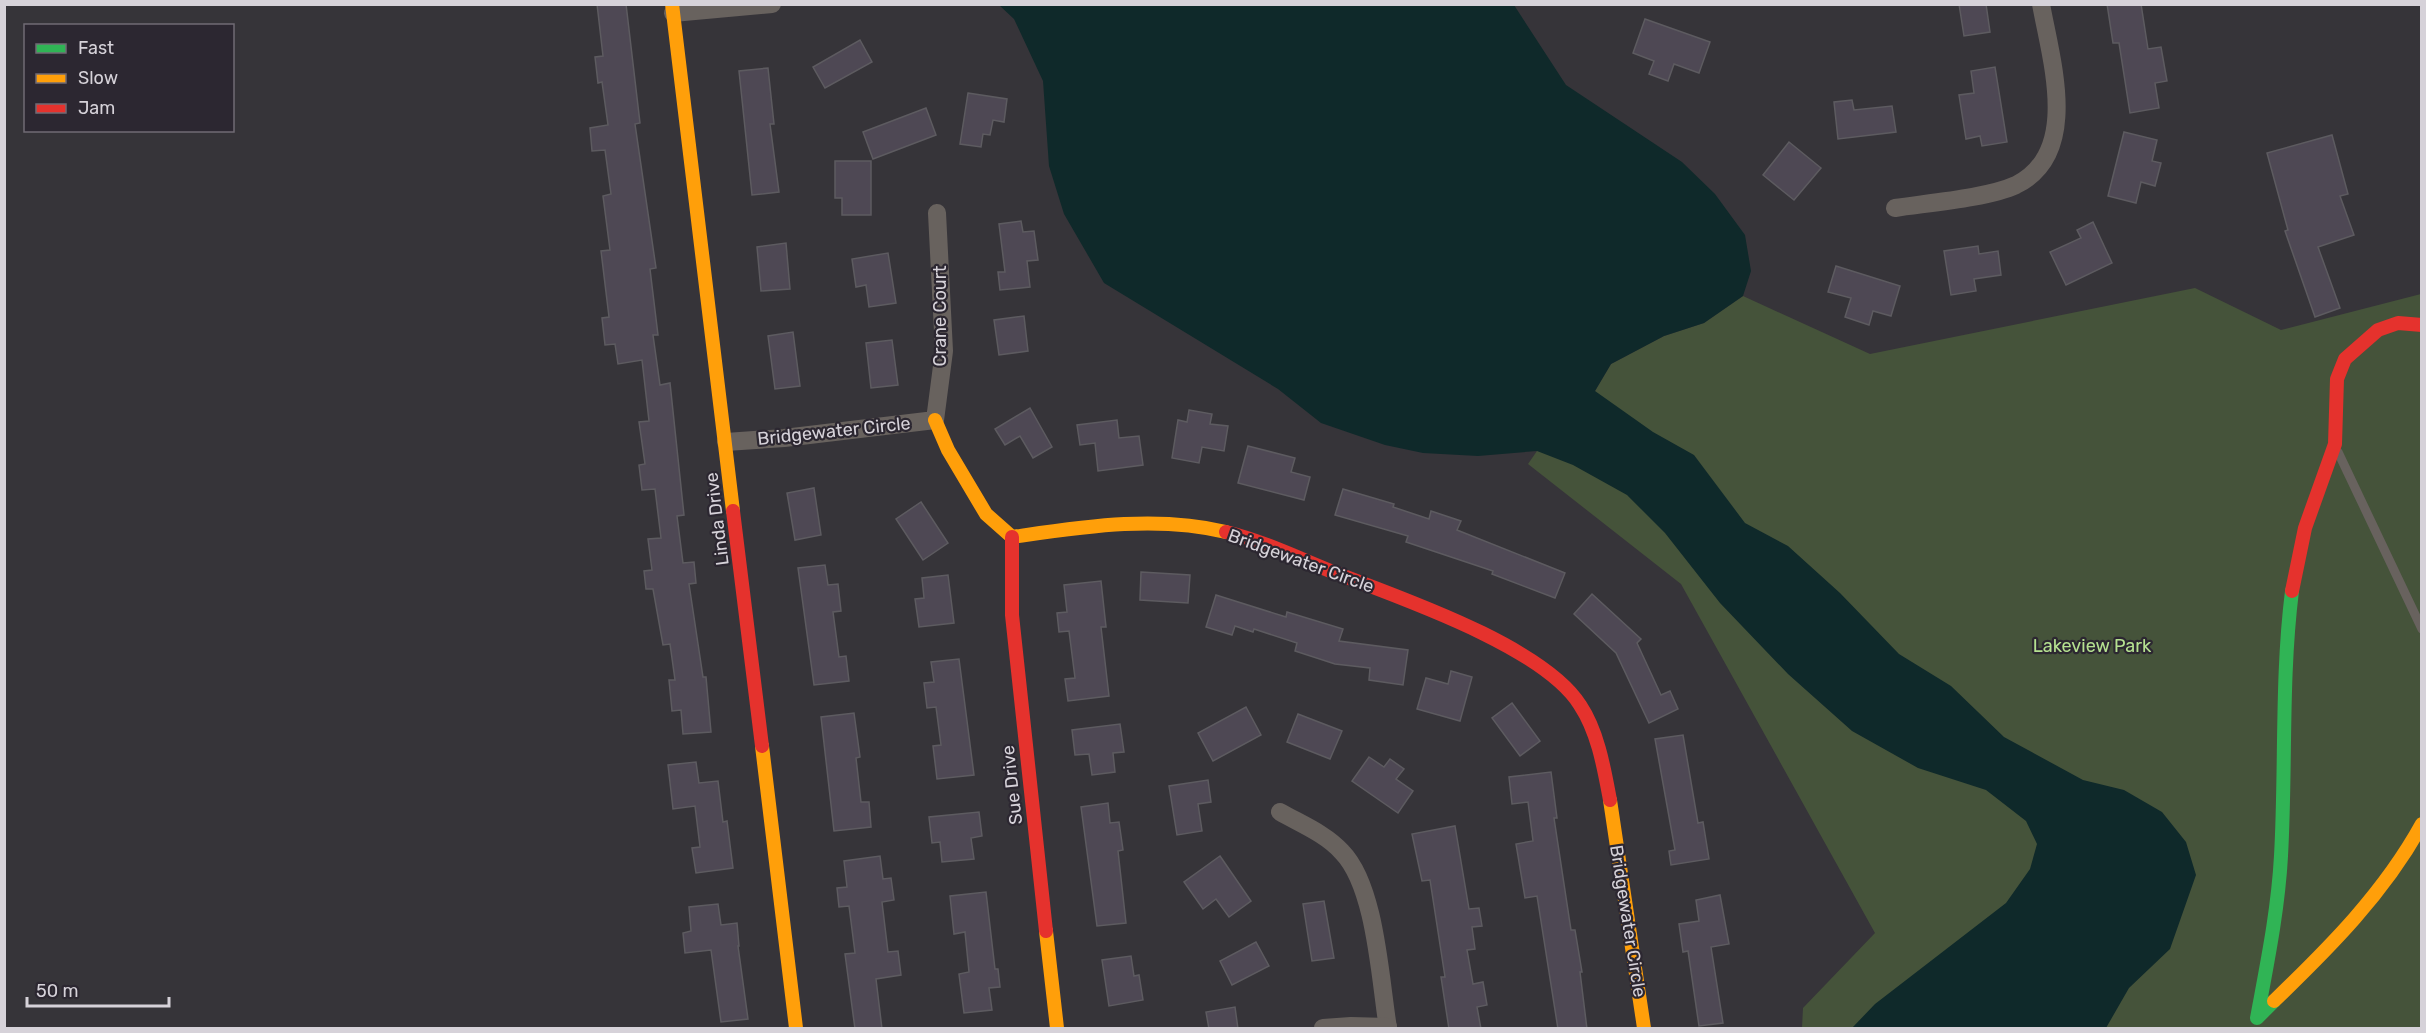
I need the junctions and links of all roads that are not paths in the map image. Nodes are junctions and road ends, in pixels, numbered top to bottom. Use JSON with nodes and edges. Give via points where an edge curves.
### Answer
{"nodes":[{"id":1,"x":772,"y":4,"type":"edge"},
{"id":2,"x":2041,"y":4,"type":"edge"},
{"id":3,"x":673,"y":9,"type":"edge"},
{"id":4,"x":1895,"y":208,"type":"dead end"},
{"id":5,"x":938,"y":213,"type":"dead end"},
{"id":6,"x":2421,"y":325,"type":"edge"},
{"id":7,"x":935,"y":420,"type":"junction"},
{"id":8,"x":726,"y":442,"type":"junction"},
{"id":9,"x":2335,"y":444,"type":"junction"},
{"id":10,"x":1012,"y":537,"type":"junction"},
{"id":11,"x":2421,"y":629,"type":"edge"},
{"id":12,"x":1280,"y":812,"type":"dead end"},
{"id":13,"x":2421,"y":824,"type":"edge"},
{"id":14,"x":2255,"y":1023,"type":"edge"},
{"id":15,"x":1388,"y":1028,"type":"edge"},
{"id":16,"x":796,"y":1029,"type":"edge"},
{"id":17,"x":1057,"y":1029,"type":"edge"},
{"id":18,"x":1323,"y":1029,"type":"edge"},
{"id":19,"x":1644,"y":1029,"type":"edge"}],
"edges":[{"from":1,"to":3,"type":"street"},
{"from":2,"to":4,"type":"street","via":[[2056,85],[2056,130],[2049,152],[2036,171],[2016,185],[1994,192]]},
{"from":3,"to":8,"type":"street","name":"Linda Drive"},
{"from":5,"to":7,"type":"street","name":"Crane Court","via":[[944,351]]},
{"from":6,"to":9,"type":"street","via":[[2398,323],[2378,330],[2344,359],[2337,379]]},
{"from":7,"to":8,"type":"street","name":"Bridgewater Circle"},
{"from":7,"to":10,"type":"street","name":"Bridgewater Circle","via":[[986,514]]},
{"from":8,"to":16,"type":"street","name":"Linda Drive"},
{"from":9,"to":11,"type":"lane"},
{"from":9,"to":14,"type":"street","via":[[2305,528],[2292,593],[2286,659],[2279,881],[2275,925]]},
{"from":10,"to":17,"type":"street","name":"Sue Drive","via":[[1012,615]]},
{"from":10,"to":19,"type":"street","name":"Bridgewater Circle","via":[[1135,523],[1201,527],[1244,537],[1492,638],[1549,672],[1579,702],[1597,741],[1611,805]]},
{"from":12,"to":15,"type":"street","via":[[1325,838],[1355,870],[1369,911]]},
{"from":13,"to":14,"type":"street","via":[[2406,855],[2366,907]]},
{"from":15,"to":18,"type":"street"}]}
